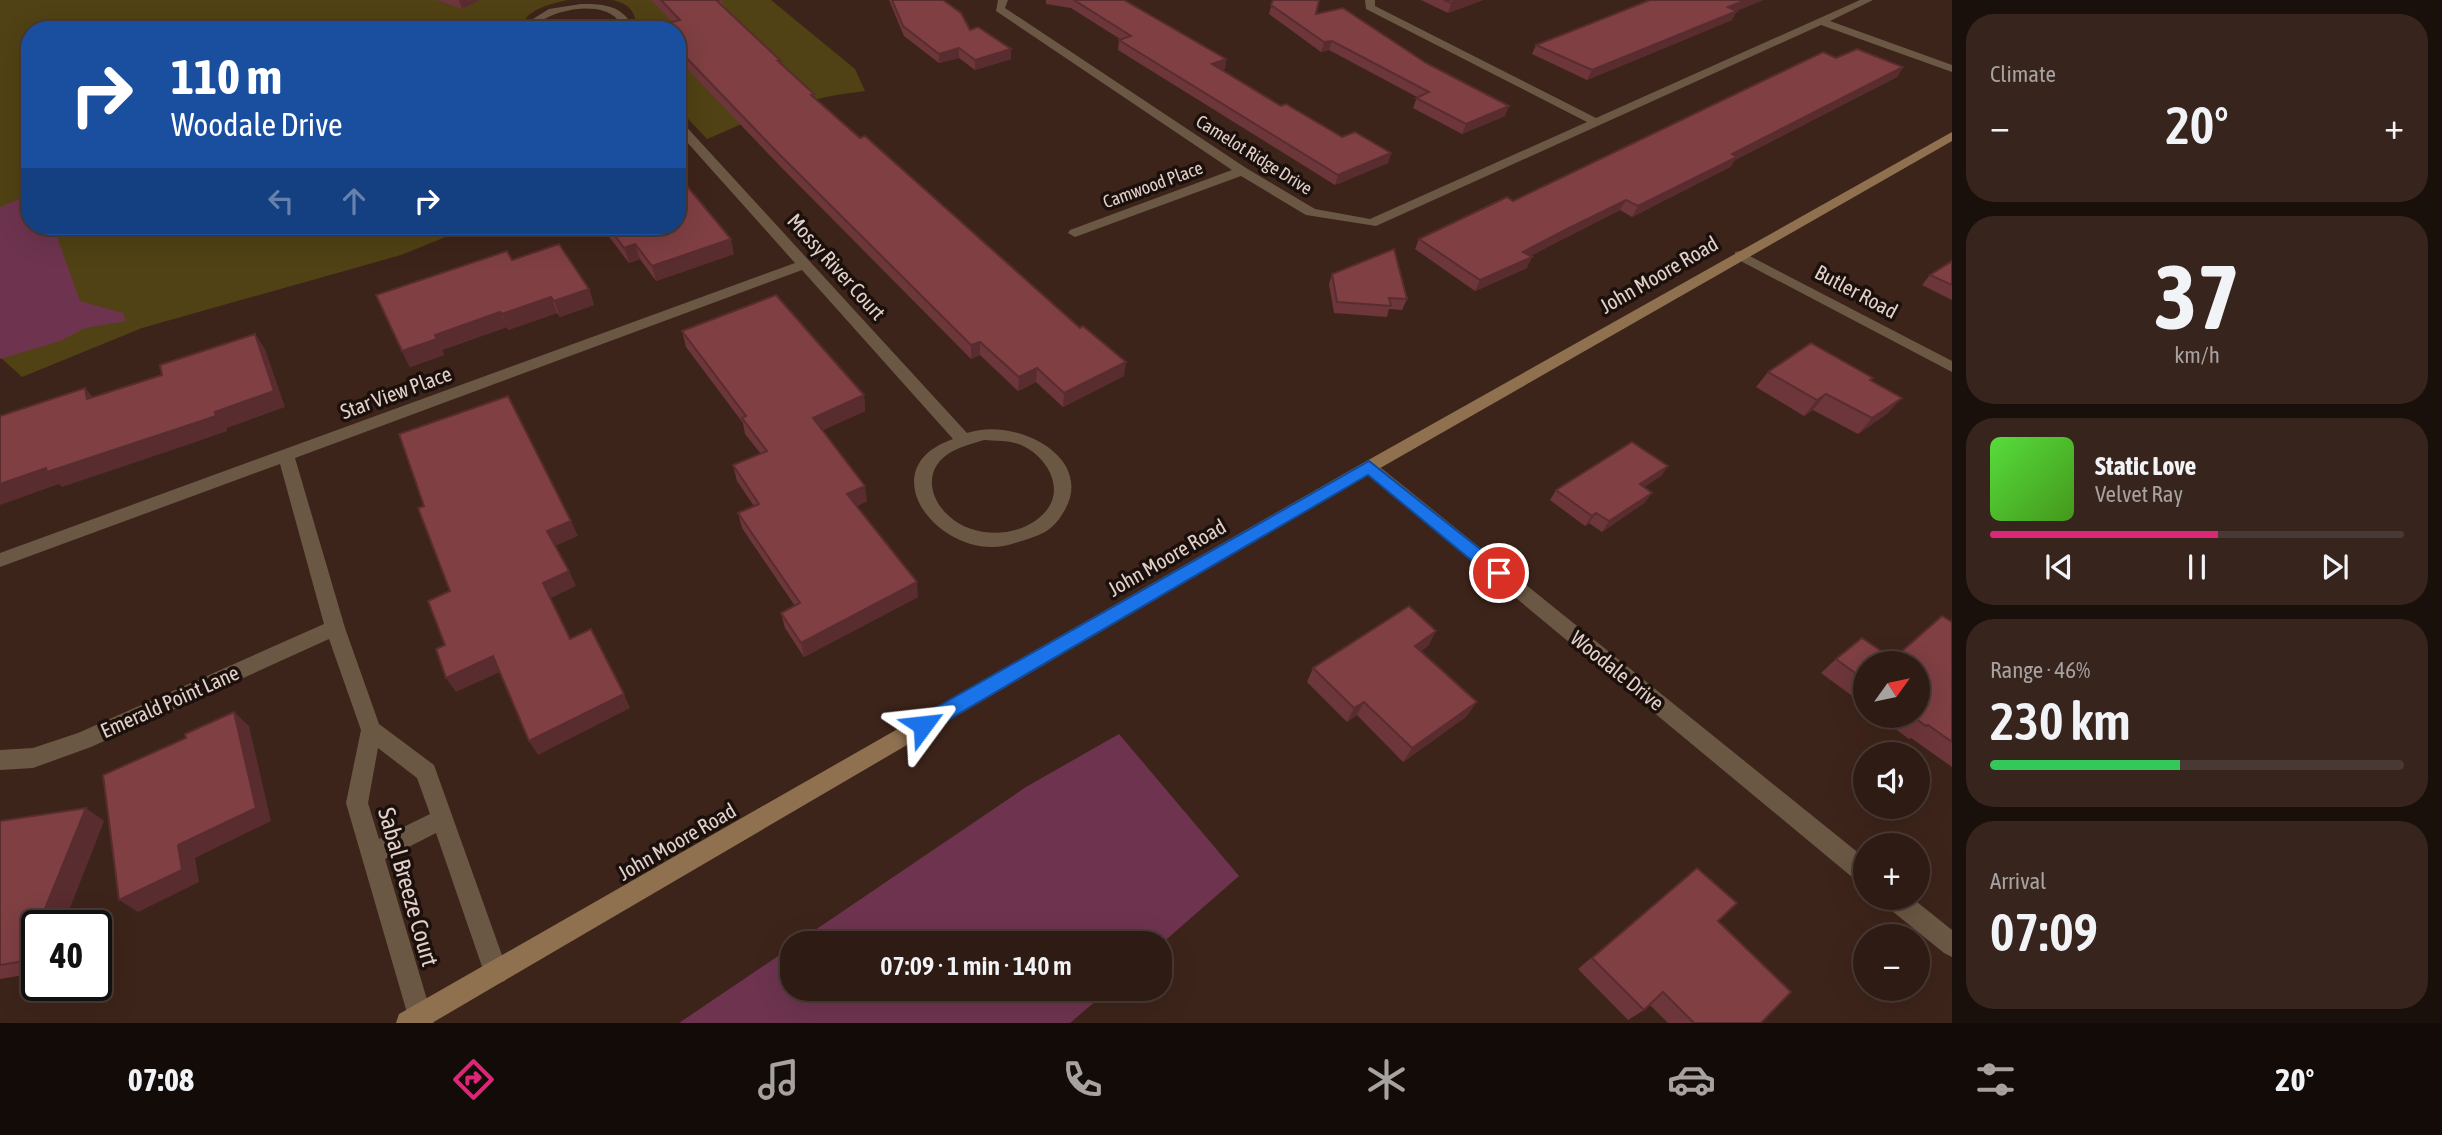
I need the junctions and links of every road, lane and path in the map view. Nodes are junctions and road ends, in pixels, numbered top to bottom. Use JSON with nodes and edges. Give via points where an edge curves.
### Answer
{"nodes":[{"id":1,"x":1003,"y":0,"type":"edge"},
{"id":2,"x":1370,"y":0,"type":"edge"},
{"id":3,"x":1868,"y":0,"type":"edge"},
{"id":4,"x":534,"y":21,"type":"edge"},
{"id":5,"x":621,"y":21,"type":"edge"},
{"id":6,"x":1821,"y":21,"type":"junction"},
{"id":7,"x":1952,"y":69,"type":"edge"},
{"id":8,"x":1596,"y":122,"type":"junction"},
{"id":9,"x":686,"y":134,"type":"edge"},
{"id":10,"x":1952,"y":136,"type":"edge"},
{"id":11,"x":1242,"y":171,"type":"junction"},
{"id":12,"x":1075,"y":233,"type":"dead end"},
{"id":13,"x":1740,"y":255,"type":"junction"},
{"id":14,"x":806,"y":264,"type":"junction"},
{"id":15,"x":1952,"y":367,"type":"edge"},
{"id":16,"x":962,"y":438,"type":"junction"},
{"id":17,"x":286,"y":456,"type":"junction"},
{"id":18,"x":1369,"y":467,"type":"junction"},
{"id":19,"x":0,"y":560,"type":"edge"},
{"id":20,"x":335,"y":628,"type":"junction"},
{"id":21,"x":371,"y":730,"type":"junction"},
{"id":22,"x":0,"y":760,"type":"edge"},
{"id":23,"x":443,"y":819,"type":"junction"},
{"id":24,"x":372,"y":854,"type":"junction"},
{"id":25,"x":1853,"y":863,"type":"edge"},
{"id":26,"x":1909,"y":910,"type":"edge"},
{"id":27,"x":1952,"y":945,"type":"edge"},
{"id":28,"x":496,"y":972,"type":"junction"},
{"id":29,"x":416,"y":1021,"type":"edge"}],
"edges":[{"from":1,"to":11,"type":"street","name":"Camelot Ridge Drive","via":[[1000,9]]},
{"from":2,"to":8,"type":"street","via":[[1370,7]]},
{"from":3,"to":6,"type":"street","name":"Camelot Ridge Drive"},
{"from":4,"to":5,"type":"street","via":[[548,10],[590,2],[615,7]]},
{"from":6,"to":7,"type":"street"},
{"from":6,"to":8,"type":"street","name":"Camelot Ridge Drive"},
{"from":8,"to":11,"type":"street","name":"Camelot Ridge Drive","via":[[1371,223],[1311,212]]},
{"from":9,"to":14,"type":"street","name":"Mossy River Court"},
{"from":10,"to":13,"type":"street","name":"John Moore Road"},
{"from":11,"to":12,"type":"street","name":"Camwood Place"},
{"from":13,"to":15,"type":"street","name":"Butler Road"},
{"from":13,"to":18,"type":"street","name":"John Moore Road"},
{"from":14,"to":16,"type":"street","name":"Mossy River Court"},
{"from":14,"to":17,"type":"street","name":"Star View Place"},
{"from":16,"to":16,"type":"street","via":[[1005,435],[1043,450],[1063,480],[1063,496],[1055,513],[1020,536],[995,540],[947,528],[931,514],[922,497],[921,478],[928,462]]},
{"from":17,"to":19,"type":"street","name":"Star View Place"},
{"from":17,"to":20,"type":"street"},
{"from":18,"to":25,"type":"street","name":"Woodale Drive"},
{"from":18,"to":28,"type":"street","name":"John Moore Road"},
{"from":20,"to":21,"type":"street"},
{"from":20,"to":22,"type":"street","name":"Emerald Point Lane","via":[[84,740],[33,758]]},
{"from":21,"to":23,"type":"street","via":[[426,772]]},
{"from":21,"to":24,"type":"street","name":"Sabal Breeze Court","via":[[356,803]]},
{"from":23,"to":24,"type":"street"},
{"from":23,"to":28,"type":"street"},
{"from":24,"to":29,"type":"street","name":"Sabal Breeze Court"},
{"from":26,"to":27,"type":"street"},
{"from":28,"to":29,"type":"street","name":"John Moore Road"}]}
